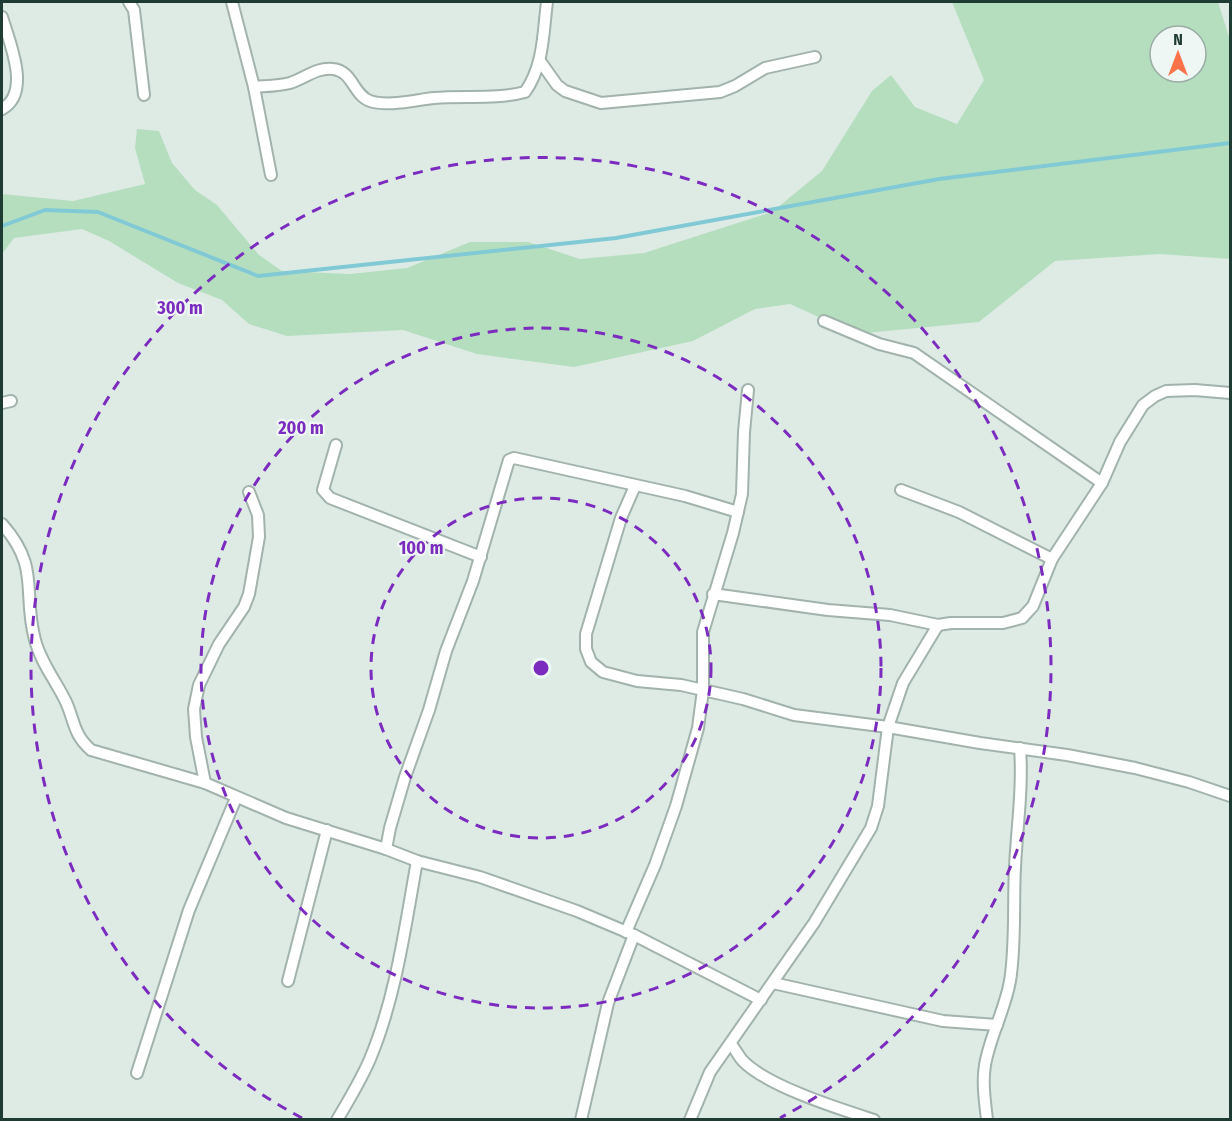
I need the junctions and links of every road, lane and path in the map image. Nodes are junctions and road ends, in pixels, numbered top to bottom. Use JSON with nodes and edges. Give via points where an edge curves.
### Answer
{"nodes":[{"id":1,"x":129,"y":2,"type":"edge"},
{"id":2,"x":231,"y":2,"type":"edge"},
{"id":3,"x":547,"y":2,"type":"edge"},
{"id":4,"x":2,"y":17,"type":"edge"},
{"id":5,"x":814,"y":57,"type":"dead end"},
{"id":6,"x":540,"y":61,"type":"junction"},
{"id":7,"x":254,"y":87,"type":"junction"},
{"id":8,"x":144,"y":95,"type":"dead end"},
{"id":9,"x":2,"y":109,"type":"edge"},
{"id":10,"x":271,"y":175,"type":"dead end"},
{"id":11,"x":824,"y":321,"type":"dead end"},
{"id":12,"x":748,"y":390,"type":"dead end"},
{"id":13,"x":1230,"y":393,"type":"edge"},
{"id":14,"x":336,"y":445,"type":"dead end"},
{"id":15,"x":1102,"y":483,"type":"junction"},
{"id":16,"x":635,"y":486,"type":"junction"},
{"id":17,"x":901,"y":490,"type":"dead end"},
{"id":18,"x":249,"y":492,"type":"dead end"},
{"id":19,"x":738,"y":512,"type":"junction"},
{"id":20,"x":2,"y":524,"type":"edge"},
{"id":21,"x":480,"y":557,"type":"junction"},
{"id":22,"x":1053,"y":560,"type":"junction"},
{"id":23,"x":713,"y":594,"type":"junction"},
{"id":24,"x":938,"y":626,"type":"junction"},
{"id":25,"x":703,"y":690,"type":"junction"},
{"id":26,"x":888,"y":727,"type":"junction"},
{"id":27,"x":1020,"y":748,"type":"junction"},
{"id":28,"x":205,"y":783,"type":"junction"},
{"id":29,"x":1230,"y":796,"type":"edge"},
{"id":30,"x":236,"y":798,"type":"junction"},
{"id":31,"x":327,"y":830,"type":"junction"},
{"id":32,"x":386,"y":849,"type":"junction"},
{"id":33,"x":417,"y":861,"type":"junction"},
{"id":34,"x":630,"y":934,"type":"junction"},
{"id":35,"x":288,"y":981,"type":"dead end"},
{"id":36,"x":773,"y":982,"type":"junction"},
{"id":37,"x":761,"y":1000,"type":"junction"},
{"id":38,"x":997,"y":1025,"type":"junction"},
{"id":39,"x":731,"y":1044,"type":"junction"},
{"id":40,"x":137,"y":1073,"type":"dead end"},
{"id":41,"x":337,"y":1119,"type":"edge"},
{"id":42,"x":581,"y":1119,"type":"edge"},
{"id":43,"x":690,"y":1119,"type":"edge"},
{"id":44,"x":874,"y":1119,"type":"edge"},
{"id":45,"x":987,"y":1119,"type":"edge"}],
"edges":[{"from":1,"to":8,"type":"street","via":[[134,10]]},
{"from":2,"to":7,"type":"street"},
{"from":3,"to":6,"type":"street"},
{"from":4,"to":9,"type":"street","via":[[16,63],[16,86],[13,100]]},
{"from":5,"to":6,"type":"street","via":[[765,68],[720,92],[601,103],[557,85]]},
{"from":6,"to":7,"type":"street","via":[[525,92],[509,96],[374,102],[367,100],[346,72],[333,69],[320,70],[289,84]]},
{"from":7,"to":10,"type":"street"},
{"from":11,"to":15,"type":"street","via":[[879,344],[914,353]]},
{"from":12,"to":19,"type":"street"},
{"from":13,"to":15,"type":"street","via":[[1166,391],[1155,396],[1143,405],[1120,442]]},
{"from":14,"to":21,"type":"street","via":[[323,490],[330,498]]},
{"from":15,"to":22,"type":"street"},
{"from":16,"to":19,"type":"street"},
{"from":16,"to":21,"type":"street","via":[[511,459]]},
{"from":16,"to":25,"type":"street","via":[[588,621],[586,649],[591,662],[603,672]]},
{"from":17,"to":22,"type":"street","via":[[959,512]]},
{"from":18,"to":28,"type":"street","via":[[258,515],[260,537],[249,594],[199,685],[194,709]]},
{"from":19,"to":23,"type":"street"},
{"from":20,"to":28,"type":"street","via":[[24,557],[40,657],[66,702],[80,740],[91,750]]},
{"from":21,"to":32,"type":"street","via":[[405,777]]},
{"from":22,"to":24,"type":"street","via":[[1033,606],[1022,618],[1003,623]]},
{"from":23,"to":24,"type":"street","via":[[890,615]]},
{"from":23,"to":25,"type":"street","via":[[703,632]]},
{"from":24,"to":26,"type":"street","via":[[903,683]]},
{"from":25,"to":26,"type":"street","via":[[794,715]]},
{"from":25,"to":34,"type":"street","via":[[698,728],[676,806]]},
{"from":26,"to":27,"type":"street"},
{"from":26,"to":36,"type":"street","via":[[872,828]]},
{"from":27,"to":29,"type":"street","via":[[1135,768]]},
{"from":27,"to":38,"type":"street","via":[[1013,946],[1010,981]]},
{"from":28,"to":30,"type":"street"},
{"from":30,"to":31,"type":"street"},
{"from":30,"to":40,"type":"street","via":[[189,910]]},
{"from":31,"to":32,"type":"street"},
{"from":31,"to":35,"type":"street"},
{"from":32,"to":33,"type":"street"},
{"from":33,"to":34,"type":"street","via":[[480,877]]},
{"from":33,"to":41,"type":"street","via":[[384,1020],[370,1060]]},
{"from":34,"to":37,"type":"street"},
{"from":34,"to":42,"type":"street","via":[[608,1003]]},
{"from":36,"to":37,"type":"street"},
{"from":36,"to":38,"type":"street","via":[[942,1021]]},
{"from":37,"to":39,"type":"street"},
{"from":38,"to":45,"type":"street","via":[[983,1085]]},
{"from":39,"to":43,"type":"street","via":[[710,1072]]},
{"from":39,"to":44,"type":"street","via":[[743,1061],[765,1077]]}]}
